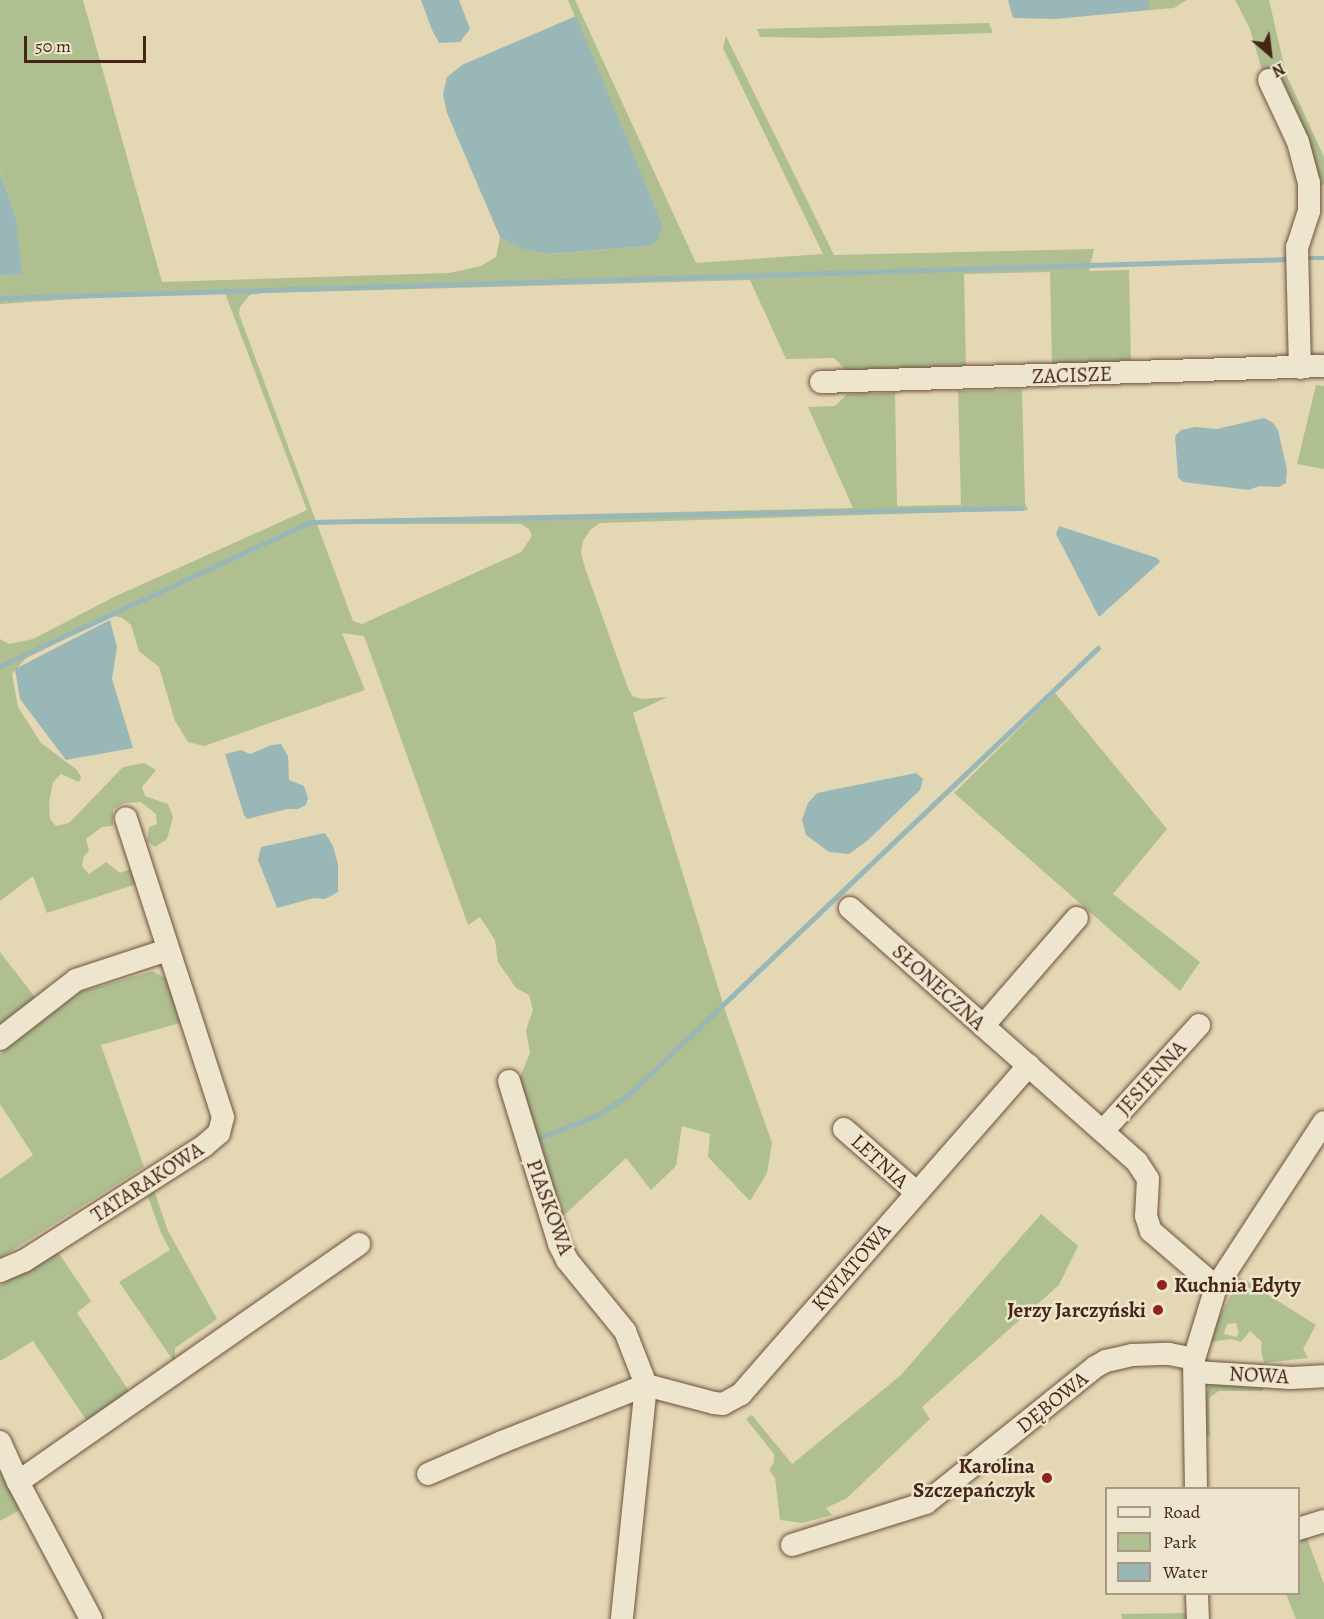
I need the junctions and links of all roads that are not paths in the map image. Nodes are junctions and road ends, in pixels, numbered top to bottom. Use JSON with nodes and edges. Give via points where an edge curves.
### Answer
{"nodes":[{"id":1,"x":1269,"y":80,"type":"dead end"},
{"id":2,"x":1324,"y":366,"type":"edge"},
{"id":3,"x":1300,"y":368,"type":"junction"},
{"id":4,"x":821,"y":382,"type":"dead end"},
{"id":5,"x":126,"y":818,"type":"dead end"},
{"id":6,"x":850,"y":908,"type":"dead end"},
{"id":7,"x":1077,"y":918,"type":"dead end"},
{"id":8,"x":167,"y":950,"type":"junction"},
{"id":9,"x":1199,"y":1025,"type":"dead end"},
{"id":10,"x":983,"y":1026,"type":"junction"},
{"id":11,"x":0,"y":1039,"type":"edge"},
{"id":12,"x":1029,"y":1065,"type":"junction"},
{"id":13,"x":509,"y":1081,"type":"dead end"},
{"id":14,"x":1324,"y":1122,"type":"edge"},
{"id":15,"x":844,"y":1129,"type":"dead end"},
{"id":16,"x":1103,"y":1131,"type":"junction"},
{"id":17,"x":916,"y":1192,"type":"junction"},
{"id":18,"x":359,"y":1244,"type":"dead end"},
{"id":19,"x":0,"y":1270,"type":"edge"},
{"id":20,"x":1216,"y":1287,"type":"junction"},
{"id":21,"x":1195,"y":1365,"type":"junction"},
{"id":22,"x":1324,"y":1376,"type":"edge"},
{"id":23,"x":646,"y":1385,"type":"junction"},
{"id":24,"x":0,"y":1442,"type":"edge"},
{"id":25,"x":428,"y":1474,"type":"dead end"},
{"id":26,"x":18,"y":1482,"type":"junction"},
{"id":27,"x":1196,"y":1487,"type":"edge"},
{"id":28,"x":1324,"y":1521,"type":"edge"},
{"id":29,"x":1300,"y":1529,"type":"edge"},
{"id":30,"x":792,"y":1545,"type":"dead end"},
{"id":31,"x":1197,"y":1595,"type":"edge"},
{"id":32,"x":91,"y":1619,"type":"edge"},
{"id":33,"x":622,"y":1619,"type":"edge"},
{"id":34,"x":1198,"y":1619,"type":"edge"}],
"edges":[{"from":1,"to":3,"type":"street","via":[[1298,141],[1309,183],[1309,211],[1297,247]]},
{"from":2,"to":3,"type":"street","name":"ZACISZE"},
{"from":3,"to":4,"type":"street","name":"ZACISZE"},
{"from":5,"to":8,"type":"street","name":"TATARAKOWA"},
{"from":6,"to":10,"type":"street","name":"SŁONECZNA"},
{"from":7,"to":10,"type":"street"},
{"from":8,"to":11,"type":"street","via":[[76,980]]},
{"from":8,"to":19,"type":"street","name":"TATARAKOWA","via":[[223,1117],[219,1133],[34,1254]]},
{"from":9,"to":16,"type":"street","name":"JESIENNA"},
{"from":10,"to":12,"type":"street","name":"SŁONECZNA"},
{"from":12,"to":16,"type":"street","name":"SŁONECZNA"},
{"from":12,"to":17,"type":"street","name":"KWIATOWA"},
{"from":13,"to":23,"type":"street","name":"PIASKOWA","via":[[559,1244],[567,1260],[625,1331]]},
{"from":14,"to":20,"type":"street"},
{"from":15,"to":17,"type":"street","name":"LETNIA"},
{"from":16,"to":20,"type":"street","name":"SŁONECZNA","via":[[1146,1173],[1150,1231]]},
{"from":17,"to":23,"type":"street","name":"KWIATOWA","via":[[741,1395],[723,1404]]},
{"from":18,"to":26,"type":"street"},
{"from":20,"to":21,"type":"street"},
{"from":21,"to":22,"type":"street","name":"NOWA","via":[[1291,1378]]},
{"from":21,"to":27,"type":"street"},
{"from":21,"to":30,"type":"street","name":"DĘBOWA","via":[[1169,1354],[1141,1354],[1106,1361],[926,1503]]},
{"from":23,"to":25,"type":"street"},
{"from":23,"to":33,"type":"street","name":"PIASKOWA"},
{"from":24,"to":26,"type":"street"},
{"from":26,"to":32,"type":"street"},
{"from":28,"to":29,"type":"street"},
{"from":31,"to":34,"type":"street"}]}
